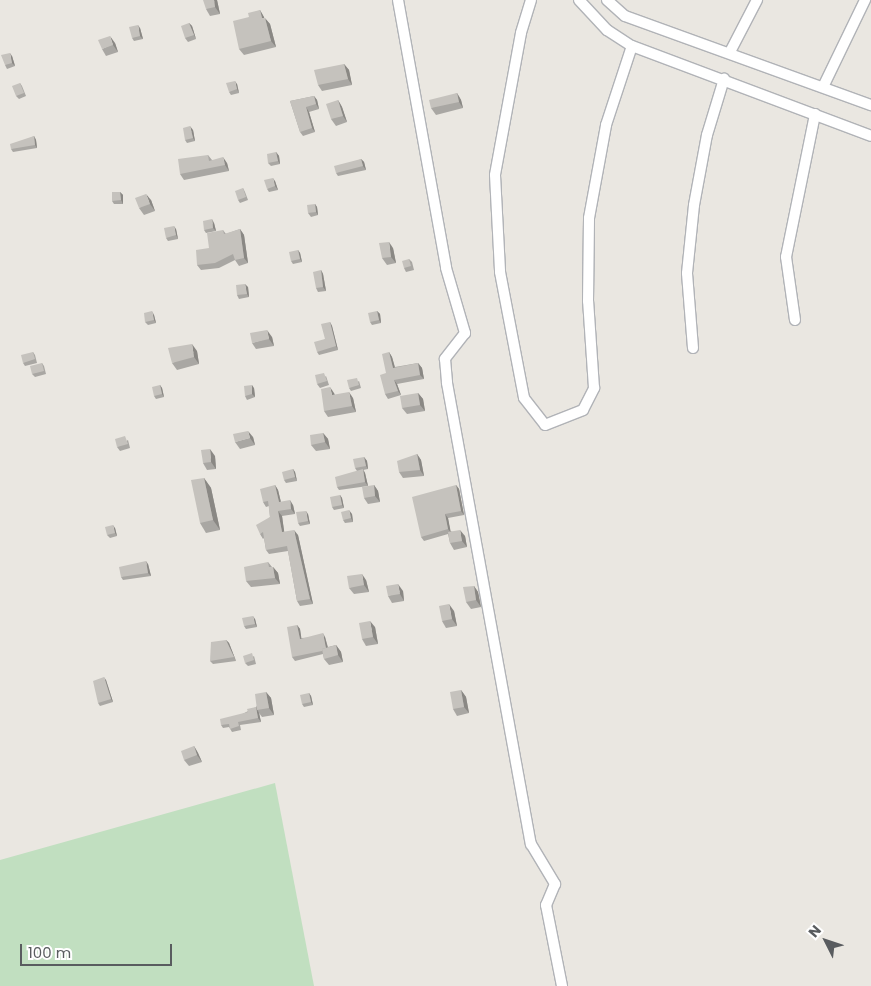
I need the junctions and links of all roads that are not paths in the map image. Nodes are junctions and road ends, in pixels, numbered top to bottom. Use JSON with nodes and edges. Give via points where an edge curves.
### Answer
{"nodes":[{"id":1,"x":398,"y":0,"type":"edge"},
{"id":2,"x":531,"y":0,"type":"edge"},
{"id":3,"x":579,"y":0,"type":"edge"},
{"id":4,"x":607,"y":0,"type":"edge"},
{"id":5,"x":757,"y":0,"type":"edge"},
{"id":6,"x":865,"y":0,"type":"edge"},
{"id":7,"x":632,"y":46,"type":"junction"},
{"id":8,"x":730,"y":52,"type":"junction"},
{"id":9,"x":724,"y":79,"type":"junction"},
{"id":10,"x":824,"y":87,"type":"junction"},
{"id":11,"x":871,"y":105,"type":"edge"},
{"id":12,"x":814,"y":114,"type":"junction"},
{"id":13,"x":871,"y":136,"type":"edge"},
{"id":14,"x":795,"y":320,"type":"dead end"},
{"id":15,"x":693,"y":348,"type":"dead end"},
{"id":16,"x":562,"y":986,"type":"edge"}],
"edges":[{"from":1,"to":16,"type":"street","via":[[446,268],[464,333],[445,359],[447,383],[531,844],[555,884],[546,905]]},
{"from":2,"to":7,"type":"street","via":[[494,174],[500,272],[524,398],[545,425],[583,410],[594,388],[588,301],[589,218],[606,125]]},
{"from":3,"to":7,"type":"street","via":[[607,30]]},
{"from":4,"to":8,"type":"street","via":[[625,16]]},
{"from":5,"to":8,"type":"street"},
{"from":6,"to":10,"type":"street"},
{"from":7,"to":9,"type":"street"},
{"from":8,"to":10,"type":"street"},
{"from":9,"to":12,"type":"street"},
{"from":9,"to":15,"type":"street","via":[[707,135],[694,205],[687,273]]},
{"from":10,"to":11,"type":"street"},
{"from":12,"to":13,"type":"street"},
{"from":12,"to":14,"type":"street","via":[[786,257]]}]}
